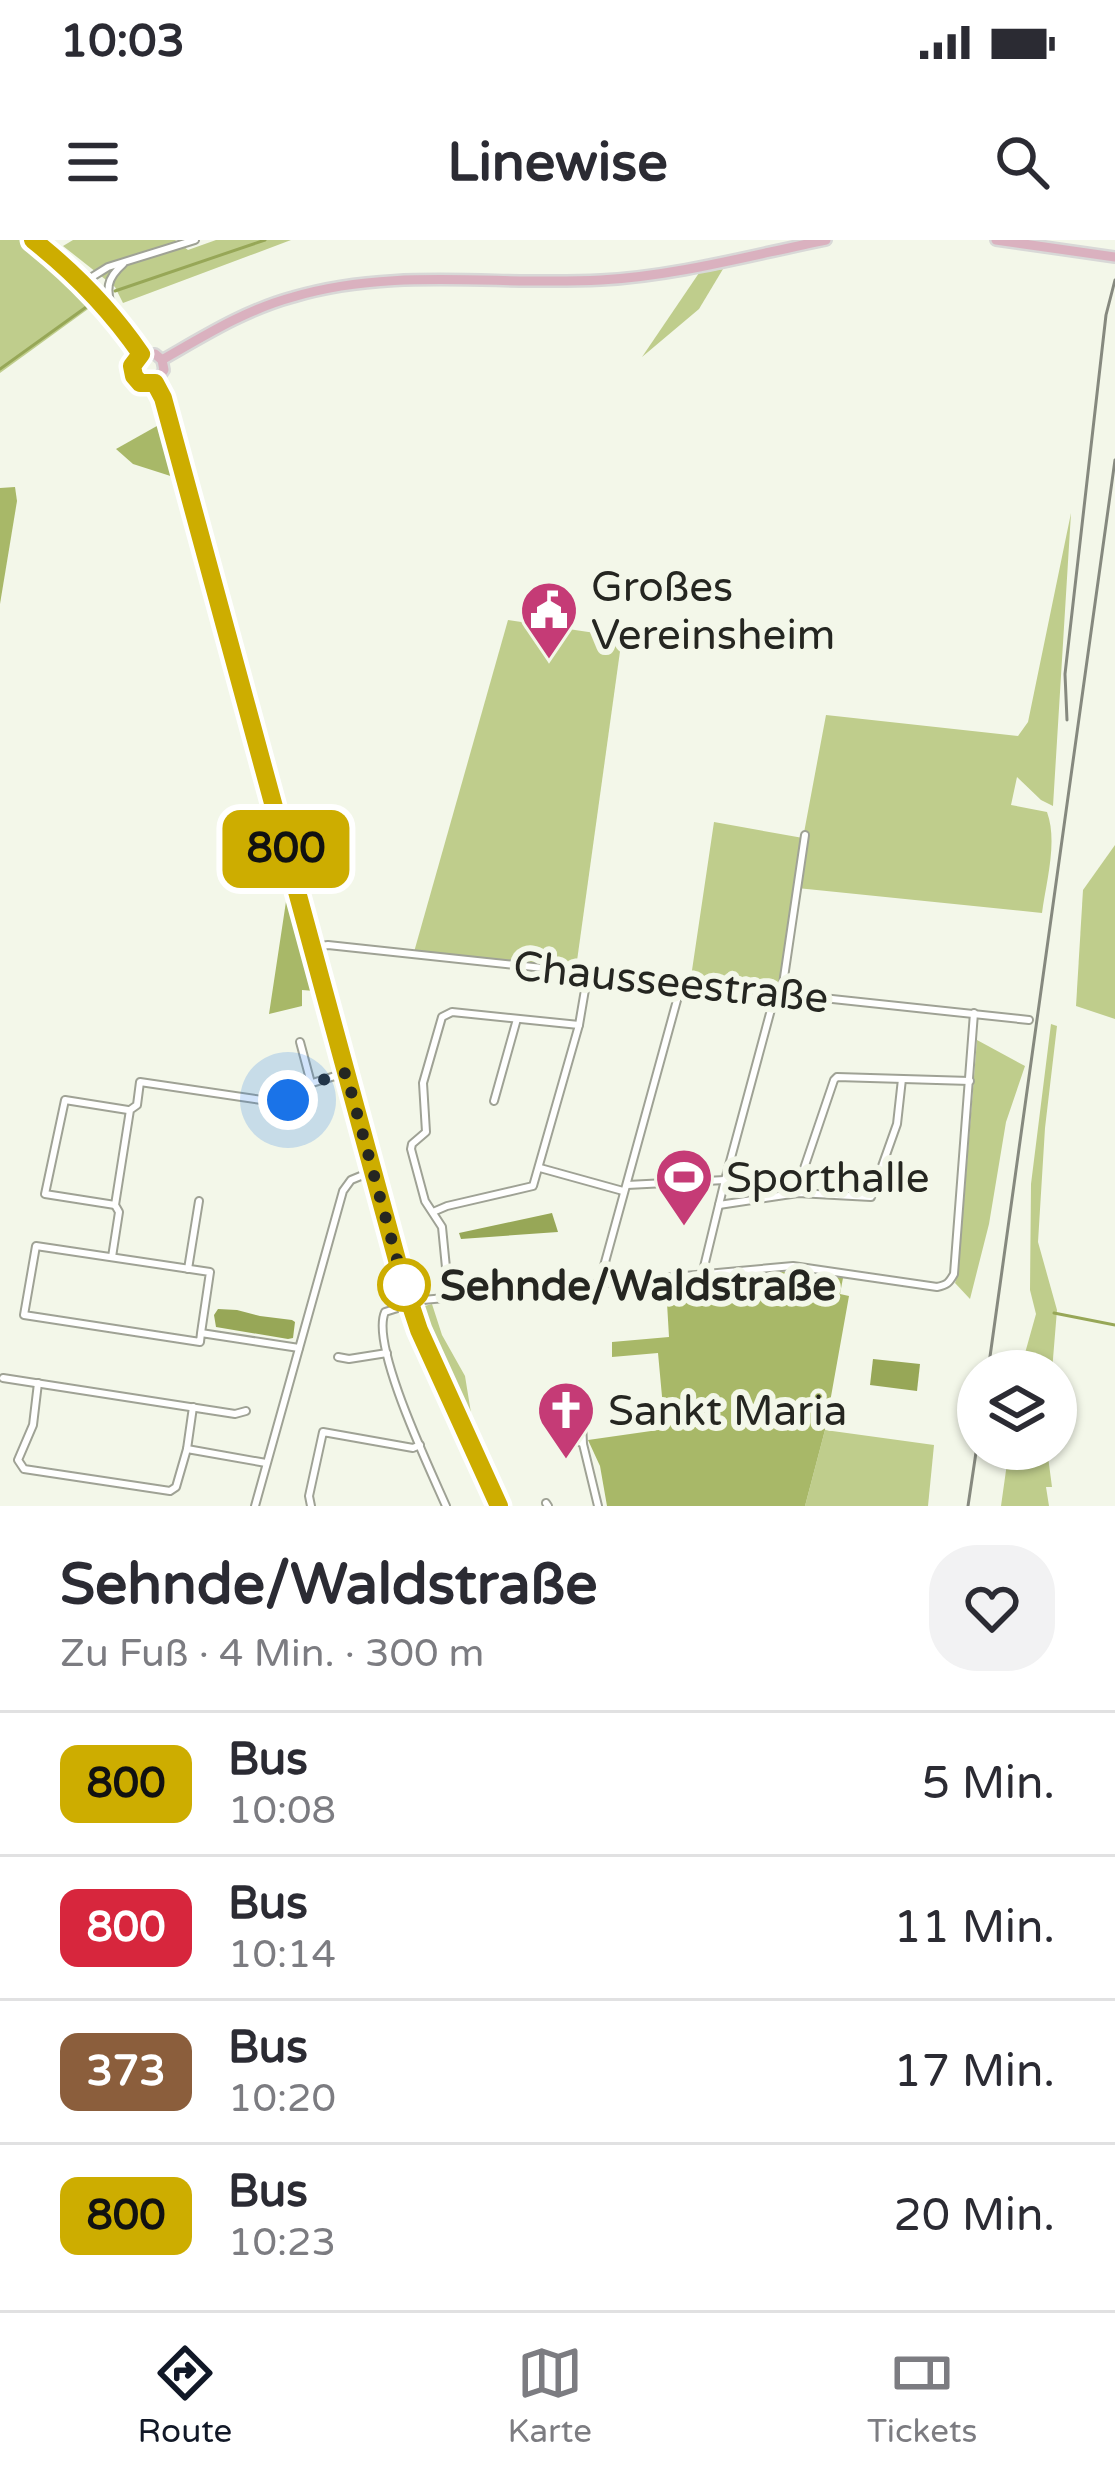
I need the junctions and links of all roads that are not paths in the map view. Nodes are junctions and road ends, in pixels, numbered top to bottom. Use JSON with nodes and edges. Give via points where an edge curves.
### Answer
{"nodes":[{"id":1,"x":33,"y":240,"type":"edge"},
{"id":2,"x":194,"y":240,"type":"edge"},
{"id":3,"x":826,"y":240,"type":"edge"},
{"id":4,"x":996,"y":240,"type":"edge"},
{"id":5,"x":1110,"y":256,"type":"edge"},
{"id":6,"x":125,"y":262,"type":"junction"},
{"id":7,"x":110,"y":276,"type":"junction"},
{"id":8,"x":88,"y":286,"type":"junction"},
{"id":9,"x":113,"y":314,"type":"junction"},
{"id":10,"x":141,"y":354,"type":"junction"},
{"id":11,"x":162,"y":360,"type":"junction"},
{"id":12,"x":155,"y":383,"type":"junction"},
{"id":13,"x":805,"y":835,"type":"dead end"},
{"id":14,"x":312,"y":947,"type":"junction"},
{"id":15,"x":588,"y":973,"type":"junction"},
{"id":16,"x":682,"y":982,"type":"junction"},
{"id":17,"x":779,"y":991,"type":"junction"},
{"id":18,"x":974,"y":1013,"type":"junction"},
{"id":19,"x":518,"y":1019,"type":"junction"},
{"id":20,"x":1030,"y":1020,"type":"dead end"},
{"id":21,"x":578,"y":1024,"type":"junction"},
{"id":22,"x":300,"y":1042,"type":"dead end"},
{"id":23,"x":346,"y":1073,"type":"junction"},
{"id":24,"x":902,"y":1079,"type":"junction"},
{"id":25,"x":970,"y":1081,"type":"junction"},
{"id":26,"x":311,"y":1083,"type":"junction"},
{"id":27,"x":494,"y":1102,"type":"dead end"},
{"id":28,"x":130,"y":1110,"type":"junction"},
{"id":29,"x":540,"y":1168,"type":"junction"},
{"id":30,"x":373,"y":1171,"type":"junction"},
{"id":31,"x":724,"y":1180,"type":"junction"},
{"id":32,"x":625,"y":1188,"type":"junction"},
{"id":33,"x":798,"y":1192,"type":"junction"},
{"id":34,"x":199,"y":1201,"type":"dead end"},
{"id":35,"x":719,"y":1204,"type":"junction"},
{"id":36,"x":115,"y":1205,"type":"junction"},
{"id":37,"x":433,"y":1212,"type":"junction"},
{"id":38,"x":112,"y":1257,"type":"junction"},
{"id":39,"x":188,"y":1269,"type":"junction"},
{"id":40,"x":702,"y":1275,"type":"junction"},
{"id":41,"x":599,"y":1284,"type":"junction"},
{"id":42,"x":449,"y":1298,"type":"junction"},
{"id":43,"x":410,"y":1304,"type":"junction"},
{"id":44,"x":201,"y":1333,"type":"junction"},
{"id":45,"x":299,"y":1348,"type":"junction"},
{"id":46,"x":386,"y":1353,"type":"junction"},
{"id":47,"x":338,"y":1357,"type":"dead end"},
{"id":48,"x":3,"y":1378,"type":"edge"},
{"id":49,"x":38,"y":1383,"type":"junction"},
{"id":50,"x":193,"y":1407,"type":"junction"},
{"id":51,"x":246,"y":1411,"type":"dead end"},
{"id":52,"x":583,"y":1444,"type":"dead end"},
{"id":53,"x":420,"y":1445,"type":"junction"},
{"id":54,"x":187,"y":1449,"type":"junction"},
{"id":55,"x":266,"y":1463,"type":"junction"},
{"id":56,"x":255,"y":1506,"type":"edge"},
{"id":57,"x":311,"y":1506,"type":"edge"},
{"id":58,"x":446,"y":1506,"type":"edge"},
{"id":59,"x":499,"y":1506,"type":"edge"},
{"id":60,"x":598,"y":1506,"type":"edge"}],
"edges":[{"from":1,"to":8,"type":"main road"},
{"from":2,"to":6,"type":"street"},
{"from":3,"to":11,"type":"main road","via":[[624,278],[400,279],[329,288],[247,314]]},
{"from":4,"to":5,"type":"main road"},
{"from":6,"to":7,"type":"street"},
{"from":6,"to":8,"type":"street"},
{"from":7,"to":8,"type":"street"},
{"from":7,"to":9,"type":"street"},
{"from":8,"to":9,"type":"main road"},
{"from":9,"to":10,"type":"main road"},
{"from":10,"to":11,"type":"main road"},
{"from":10,"to":12,"type":"main road","via":[[134,376]]},
{"from":11,"to":12,"type":"main road"},
{"from":12,"to":14,"type":"main road"},
{"from":13,"to":17,"type":"street"},
{"from":14,"to":15,"type":"street","name":"Chausseestraße"},
{"from":14,"to":23,"type":"main road"},
{"from":15,"to":16,"type":"street","name":"Chausseestraße"},
{"from":15,"to":21,"type":"street"},
{"from":16,"to":17,"type":"street","name":"Chausseestraße"},
{"from":16,"to":32,"type":"street"},
{"from":17,"to":18,"type":"street","name":"Chausseestraße"},
{"from":17,"to":31,"type":"street"},
{"from":18,"to":20,"type":"street","name":"Chausseestraße"},
{"from":18,"to":25,"type":"street"},
{"from":19,"to":21,"type":"street"},
{"from":19,"to":27,"type":"street"},
{"from":19,"to":37,"type":"street","via":[[442,1017],[423,1084],[426,1132],[411,1148]]},
{"from":21,"to":29,"type":"street"},
{"from":22,"to":26,"type":"street"},
{"from":23,"to":26,"type":"street"},
{"from":23,"to":30,"type":"main road"},
{"from":24,"to":25,"type":"street"},
{"from":24,"to":33,"type":"street","via":[[834,1080]]},
{"from":24,"to":33,"type":"street","via":[[897,1124],[871,1197]]},
{"from":25,"to":40,"type":"street","via":[[949,1283],[793,1266]]},
{"from":26,"to":28,"type":"street","via":[[282,1103],[140,1082]]},
{"from":28,"to":36,"type":"street"},
{"from":28,"to":36,"type":"street","via":[[65,1100],[45,1194]]},
{"from":29,"to":32,"type":"street"},
{"from":29,"to":37,"type":"street","via":[[526,1189]]},
{"from":30,"to":43,"type":"main road"},
{"from":30,"to":45,"type":"street","via":[[343,1191]]},
{"from":31,"to":32,"type":"street"},
{"from":31,"to":35,"type":"street"},
{"from":32,"to":41,"type":"street"},
{"from":33,"to":35,"type":"street"},
{"from":34,"to":39,"type":"street"},
{"from":35,"to":40,"type":"street"},
{"from":36,"to":38,"type":"street"},
{"from":37,"to":42,"type":"street","via":[[442,1227]]},
{"from":38,"to":39,"type":"street"},
{"from":38,"to":44,"type":"street","via":[[35,1246],[24,1315],[200,1342]]},
{"from":39,"to":44,"type":"street","via":[[210,1272]]},
{"from":40,"to":41,"type":"street"},
{"from":41,"to":42,"type":"street"},
{"from":42,"to":43,"type":"street"},
{"from":43,"to":46,"type":"street","via":[[382,1317]]},
{"from":43,"to":59,"type":"main road"},
{"from":44,"to":45,"type":"street"},
{"from":45,"to":55,"type":"street"},
{"from":46,"to":47,"type":"street"},
{"from":46,"to":53,"type":"street"},
{"from":48,"to":49,"type":"street"},
{"from":49,"to":50,"type":"street"},
{"from":49,"to":54,"type":"street","via":[[18,1460],[25,1469],[174,1491]]},
{"from":50,"to":51,"type":"street"},
{"from":50,"to":54,"type":"street"},
{"from":52,"to":60,"type":"street"},
{"from":53,"to":57,"type":"street","via":[[323,1432]]},
{"from":53,"to":58,"type":"street"},
{"from":54,"to":55,"type":"street"},
{"from":55,"to":56,"type":"street"}]}
